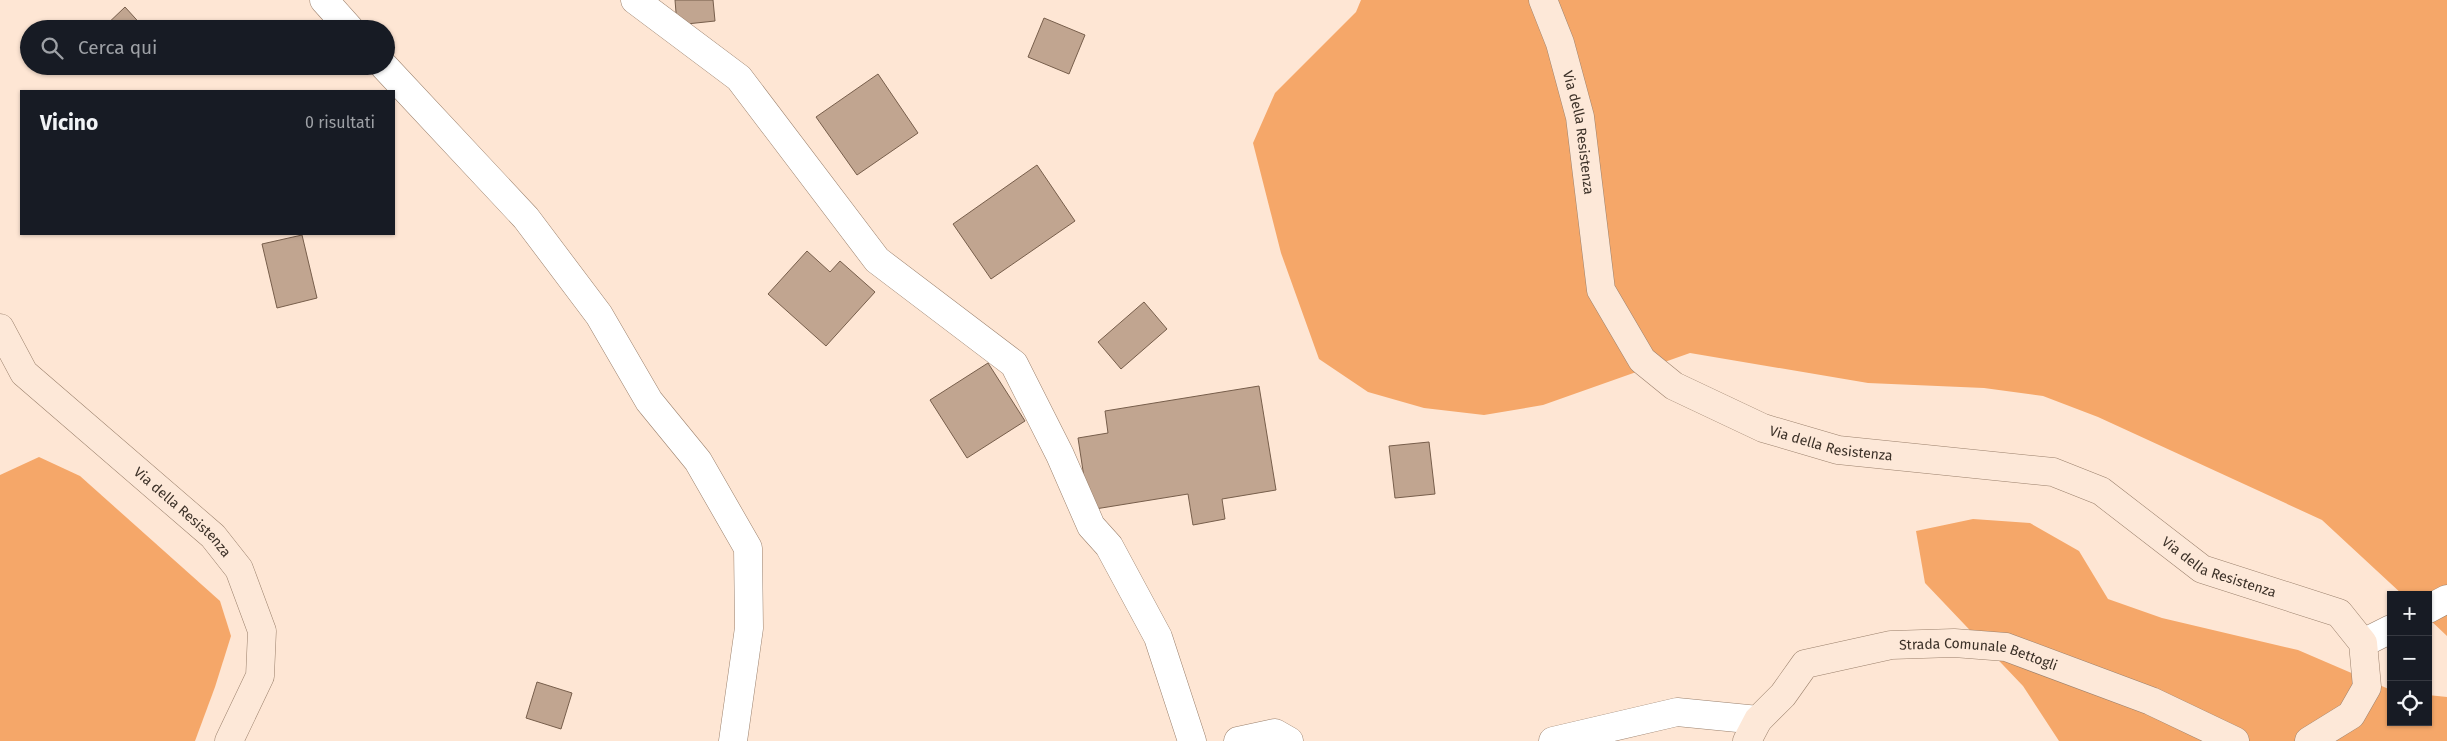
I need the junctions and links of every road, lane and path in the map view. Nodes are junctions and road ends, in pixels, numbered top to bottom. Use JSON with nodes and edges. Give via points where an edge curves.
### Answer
{"nodes":[{"id":1,"x":324,"y":0,"type":"edge"},
{"id":2,"x":635,"y":0,"type":"edge"},
{"id":3,"x":1543,"y":0,"type":"edge"},
{"id":4,"x":342,"y":20,"type":"edge"},
{"id":5,"x":392,"y":75,"type":"edge"},
{"id":6,"x":0,"y":328,"type":"edge"},
{"id":7,"x":2447,"y":599,"type":"edge"},
{"id":8,"x":2432,"y":607,"type":"edge"},
{"id":9,"x":2387,"y":631,"type":"edge"},
{"id":10,"x":2363,"y":643,"type":"junction"},
{"id":11,"x":1753,"y":731,"type":"edge"},
{"id":12,"x":229,"y":741,"type":"edge"},
{"id":13,"x":733,"y":741,"type":"edge"},
{"id":14,"x":1192,"y":741,"type":"edge"},
{"id":15,"x":1238,"y":741,"type":"edge"},
{"id":16,"x":1288,"y":741,"type":"edge"},
{"id":17,"x":1553,"y":741,"type":"edge"},
{"id":18,"x":2234,"y":741,"type":"edge"},
{"id":19,"x":2308,"y":741,"type":"edge"}],
"edges":[{"from":1,"to":4,"type":"street"},
{"from":2,"to":14,"type":"street","via":[[739,78],[878,260],[1014,364],[1091,526],[1109,546],[1158,637]]},
{"from":3,"to":10,"type":"street","name":"Via della Resistenza","via":[[1560,42],[1580,117],[1601,290],[1642,360],[1674,386],[1763,428],[1838,450],[2053,472],[2101,491],[2202,569],[2339,613]]},
{"from":5,"to":13,"type":"street","via":[[526,218],[588,300],[648,401],[698,461],[748,548],[749,628]]},
{"from":6,"to":12,"type":"street","name":"Via della Resistenza","via":[[24,374],[213,536],[239,569],[262,631],[260,676]]},
{"from":7,"to":8,"type":"street"},
{"from":9,"to":10,"type":"street"},
{"from":10,"to":19,"type":"street","via":[[2367,687],[2351,715]]},
{"from":11,"to":17,"type":"street","via":[[1677,712]]},
{"from":11,"to":18,"type":"street","name":"Strada Comunale Bettogli","via":[[1805,664],[1891,645],[1954,643],[2006,647],[2151,701]]},
{"from":15,"to":16,"type":"street","via":[[1276,733]]}]}
